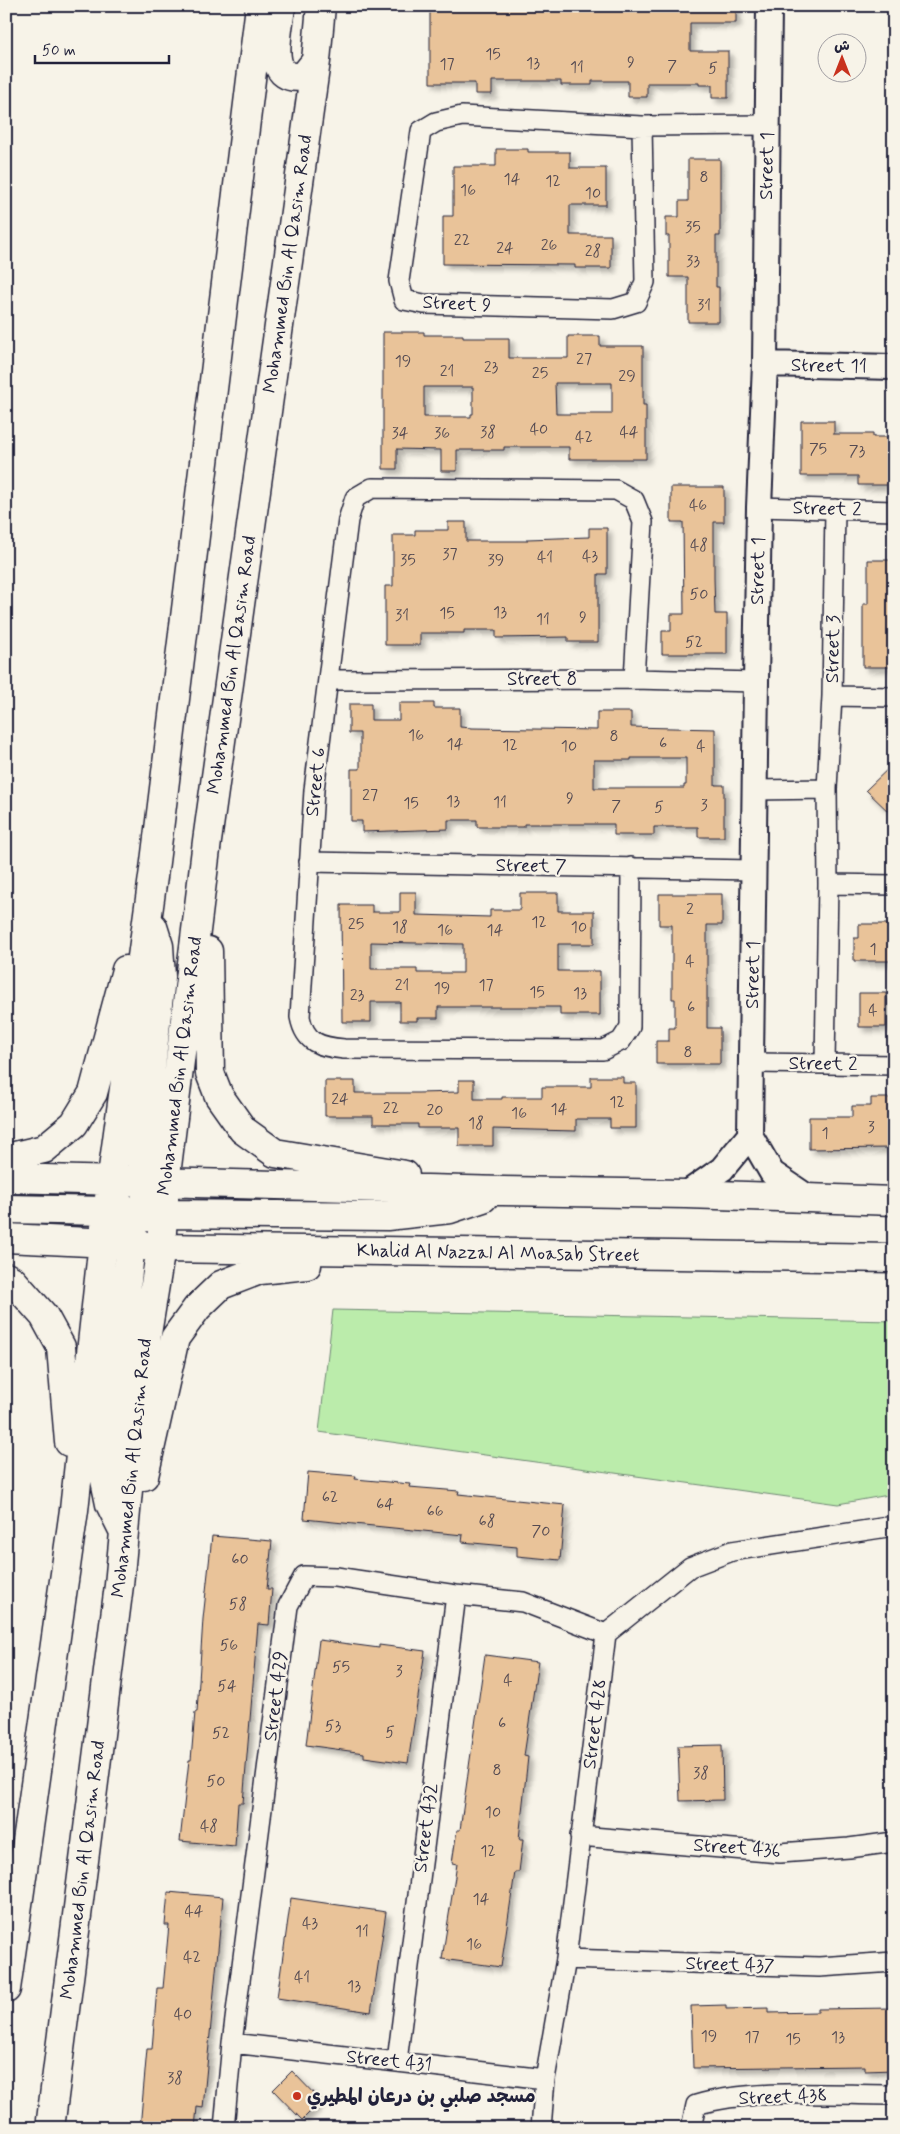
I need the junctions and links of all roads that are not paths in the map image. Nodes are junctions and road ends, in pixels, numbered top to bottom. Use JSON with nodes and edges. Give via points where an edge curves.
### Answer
{"nodes":[{"id":1,"x":260,"y":6,"type":"edge"},
{"id":2,"x":281,"y":6,"type":"edge"},
{"id":3,"x":321,"y":6,"type":"edge"},
{"id":4,"x":769,"y":6,"type":"edge"},
{"id":5,"x":316,"y":62,"type":"junction"},
{"id":6,"x":768,"y":125,"type":"junction"},
{"id":7,"x":642,"y":126,"type":"junction"},
{"id":8,"x":765,"y":364,"type":"junction"},
{"id":9,"x":894,"y":367,"type":"edge"},
{"id":10,"x":759,"y":507,"type":"junction"},
{"id":11,"x":835,"y":509,"type":"junction"},
{"id":12,"x":894,"y":511,"type":"edge"},
{"id":13,"x":634,"y":679,"type":"junction"},
{"id":14,"x":328,"y":680,"type":"junction"},
{"id":15,"x":756,"y":682,"type":"junction"},
{"id":16,"x":832,"y":696,"type":"junction"},
{"id":17,"x":894,"y":697,"type":"edge"},
{"id":18,"x":827,"y":789,"type":"junction"},
{"id":19,"x":755,"y":790,"type":"junction"},
{"id":20,"x":207,"y":841,"type":"junction"},
{"id":21,"x":155,"y":862,"type":"junction"},
{"id":22,"x":309,"y":862,"type":"junction"},
{"id":23,"x":631,"y":867,"type":"junction"},
{"id":24,"x":754,"y":870,"type":"junction"},
{"id":25,"x":828,"y":884,"type":"junction"},
{"id":26,"x":894,"y":885,"type":"edge"},
{"id":27,"x":148,"y":917,"type":"junction"},
{"id":28,"x":752,"y":1063,"type":"junction"},
{"id":29,"x":825,"y":1063,"type":"junction"},
{"id":30,"x":894,"y":1065,"type":"edge"},
{"id":31,"x":750,"y":1135,"type":"junction"},
{"id":32,"x":6,"y":1158,"type":"edge"},
{"id":33,"x":6,"y":1178,"type":"edge"},
{"id":34,"x":113,"y":1180,"type":"junction"},
{"id":35,"x":503,"y":1191,"type":"junction"},
{"id":36,"x":686,"y":1194,"type":"junction"},
{"id":37,"x":809,"y":1198,"type":"junction"},
{"id":38,"x":894,"y":1201,"type":"edge"},
{"id":39,"x":141,"y":1208,"type":"junction"},
{"id":40,"x":6,"y":1209,"type":"edge"},
{"id":41,"x":6,"y":1238,"type":"edge"},
{"id":42,"x":103,"y":1242,"type":"junction"},
{"id":43,"x":162,"y":1248,"type":"junction"},
{"id":44,"x":422,"y":1252,"type":"junction"},
{"id":45,"x":894,"y":1258,"type":"edge"},
{"id":46,"x":6,"y":1277,"type":"edge"},
{"id":47,"x":74,"y":1510,"type":"junction"},
{"id":48,"x":894,"y":1527,"type":"edge"},
{"id":49,"x":124,"y":1531,"type":"junction"},
{"id":50,"x":119,"y":1585,"type":"junction"},
{"id":51,"x":456,"y":1595,"type":"junction"},
{"id":52,"x":606,"y":1634,"type":"junction"},
{"id":53,"x":580,"y":1836,"type":"junction"},
{"id":54,"x":894,"y":1842,"type":"edge"},
{"id":55,"x":566,"y":1959,"type":"junction"},
{"id":56,"x":894,"y":1962,"type":"edge"},
{"id":57,"x":6,"y":1989,"type":"edge"},
{"id":58,"x":232,"y":2043,"type":"junction"},
{"id":59,"x":397,"y":2061,"type":"junction"},
{"id":60,"x":545,"y":2079,"type":"junction"},
{"id":61,"x":894,"y":2095,"type":"edge"},
{"id":62,"x":50,"y":2128,"type":"edge"},
{"id":63,"x":224,"y":2128,"type":"edge"},
{"id":64,"x":541,"y":2128,"type":"edge"},
{"id":65,"x":691,"y":2128,"type":"edge"}],
"edges":[{"from":1,"to":21,"type":"main road"},
{"from":2,"to":5,"type":"main road","via":[[276,60],[280,70],[286,76],[304,76]]},
{"from":3,"to":5,"type":"main road","name":"Mohammed Bin Al Qasim Road"},
{"from":4,"to":6,"type":"street","name":"Street 1"},
{"from":5,"to":20,"type":"main road","name":"Mohammed Bin Al Qasim Road"},
{"from":6,"to":7,"type":"street","name":"Street 9"},
{"from":6,"to":8,"type":"street","name":"Street 1"},
{"from":7,"to":7,"type":"street","name":"Street 9","via":[[462,116],[436,122],[421,131],[399,280],[404,300],[424,304],[613,310],[636,302],[645,282]]},
{"from":8,"to":9,"type":"street","name":"Street 11"},
{"from":8,"to":10,"type":"street","name":"Street 1"},
{"from":10,"to":11,"type":"street","name":"Street 2"},
{"from":10,"to":15,"type":"street","name":"Street 1"},
{"from":11,"to":12,"type":"street","name":"Street 2"},
{"from":11,"to":16,"type":"street","name":"Street 3"},
{"from":13,"to":14,"type":"street","name":"Street 8"},
{"from":13,"to":14,"type":"street","name":"Street 6","via":[[643,522],[634,500],[616,490],[372,488],[355,498],[348,520]]},
{"from":13,"to":15,"type":"street","name":"Street 8"},
{"from":14,"to":22,"type":"street","name":"Street 6","via":[[314,790]]},
{"from":15,"to":19,"type":"street","name":"Street 1"},
{"from":16,"to":17,"type":"street"},
{"from":16,"to":18,"type":"street","name":"Street 3"},
{"from":18,"to":19,"type":"street"},
{"from":18,"to":25,"type":"street","name":"Street 3"},
{"from":19,"to":24,"type":"street","name":"Street 1"},
{"from":20,"to":35,"type":"main road","via":[[210,1073],[219,1096],[243,1130],[275,1153]]},
{"from":20,"to":39,"type":"main road","name":"Mohammed Bin Al Qasim Road"},
{"from":21,"to":27,"type":"main road"},
{"from":21,"to":32,"type":"main road","via":[[93,1093],[74,1124],[44,1149]]},
{"from":22,"to":23,"type":"street","name":"Street 7"},
{"from":22,"to":23,"type":"street","name":"Street 6","via":[[300,1017],[303,1031],[313,1041],[326,1047],[344,1049],[603,1050],[621,1041],[630,1027]]},
{"from":23,"to":24,"type":"street","name":"Street 7"},
{"from":24,"to":28,"type":"street","name":"Street 1"},
{"from":25,"to":26,"type":"street"},
{"from":25,"to":29,"type":"street","name":"Street 3"},
{"from":27,"to":34,"type":"main road"},
{"from":27,"to":39,"type":"main road","via":[[159,946],[161,977],[141,1157]]},
{"from":28,"to":29,"type":"street","name":"Street 2"},
{"from":28,"to":31,"type":"street","name":"Street 1"},
{"from":29,"to":30,"type":"street","name":"Street 2"},
{"from":31,"to":36,"type":"street","via":[[722,1170]]},
{"from":31,"to":37,"type":"street","via":[[772,1173]]},
{"from":33,"to":34,"type":"main road"},
{"from":34,"to":39,"type":"main road"},
{"from":35,"to":36,"type":"main road"},
{"from":35,"to":39,"type":"main road","via":[[450,1209],[387,1216]]},
{"from":36,"to":37,"type":"main road"},
{"from":37,"to":38,"type":"main road"},
{"from":39,"to":40,"type":"main road"},
{"from":39,"to":42,"type":"main road"},
{"from":39,"to":43,"type":"main road","name":"Mohammed Bin Al Qasim Road"},
{"from":39,"to":49,"type":"main road","via":[[105,1480],[110,1504]]},
{"from":41,"to":42,"type":"main road"},
{"from":42,"to":47,"type":"main road"},
{"from":43,"to":44,"type":"main road","name":"Khalid Al Nazzal Al Moasab Street"},
{"from":43,"to":49,"type":"main road","name":"Mohammed Bin Al Qasim Road","via":[[137,1395]]},
{"from":44,"to":45,"type":"main road","name":"Khalid Al Nazzal Al Moasab Street"},
{"from":44,"to":50,"type":"main road","via":[[260,1270],[221,1285],[197,1308],[175,1338]]},
{"from":46,"to":47,"type":"main road","via":[[14,1281],[44,1316],[62,1347]]},
{"from":47,"to":57,"type":"main road"},
{"from":48,"to":52,"type":"street","via":[[732,1550],[690,1567]]},
{"from":49,"to":50,"type":"main road","name":"Mohammed Bin Al Qasim Road"},
{"from":50,"to":62,"type":"main road","name":"Mohammed Bin Al Qasim Road"},
{"from":51,"to":52,"type":"street","name":"Street 429","via":[[523,1602]]},
{"from":51,"to":58,"type":"street","name":"Street 429","via":[[336,1576],[304,1576],[288,1606]]},
{"from":51,"to":59,"type":"street","name":"Street 432"},
{"from":52,"to":53,"type":"street","name":"Street 428"},
{"from":53,"to":54,"type":"street","name":"Street 436","via":[[780,1853]]},
{"from":53,"to":55,"type":"street","name":"Street 428"},
{"from":55,"to":56,"type":"street","name":"Street 437","via":[[819,1967]]},
{"from":55,"to":60,"type":"street","name":"Street 428"},
{"from":58,"to":59,"type":"street","name":"Street 431"},
{"from":58,"to":63,"type":"street","name":"Street 429"},
{"from":59,"to":60,"type":"street","name":"Street 431"},
{"from":60,"to":64,"type":"street","name":"Street 428"},
{"from":61,"to":65,"type":"street","name":"Street 438","via":[[781,2094],[714,2100],[696,2105]]}]}
